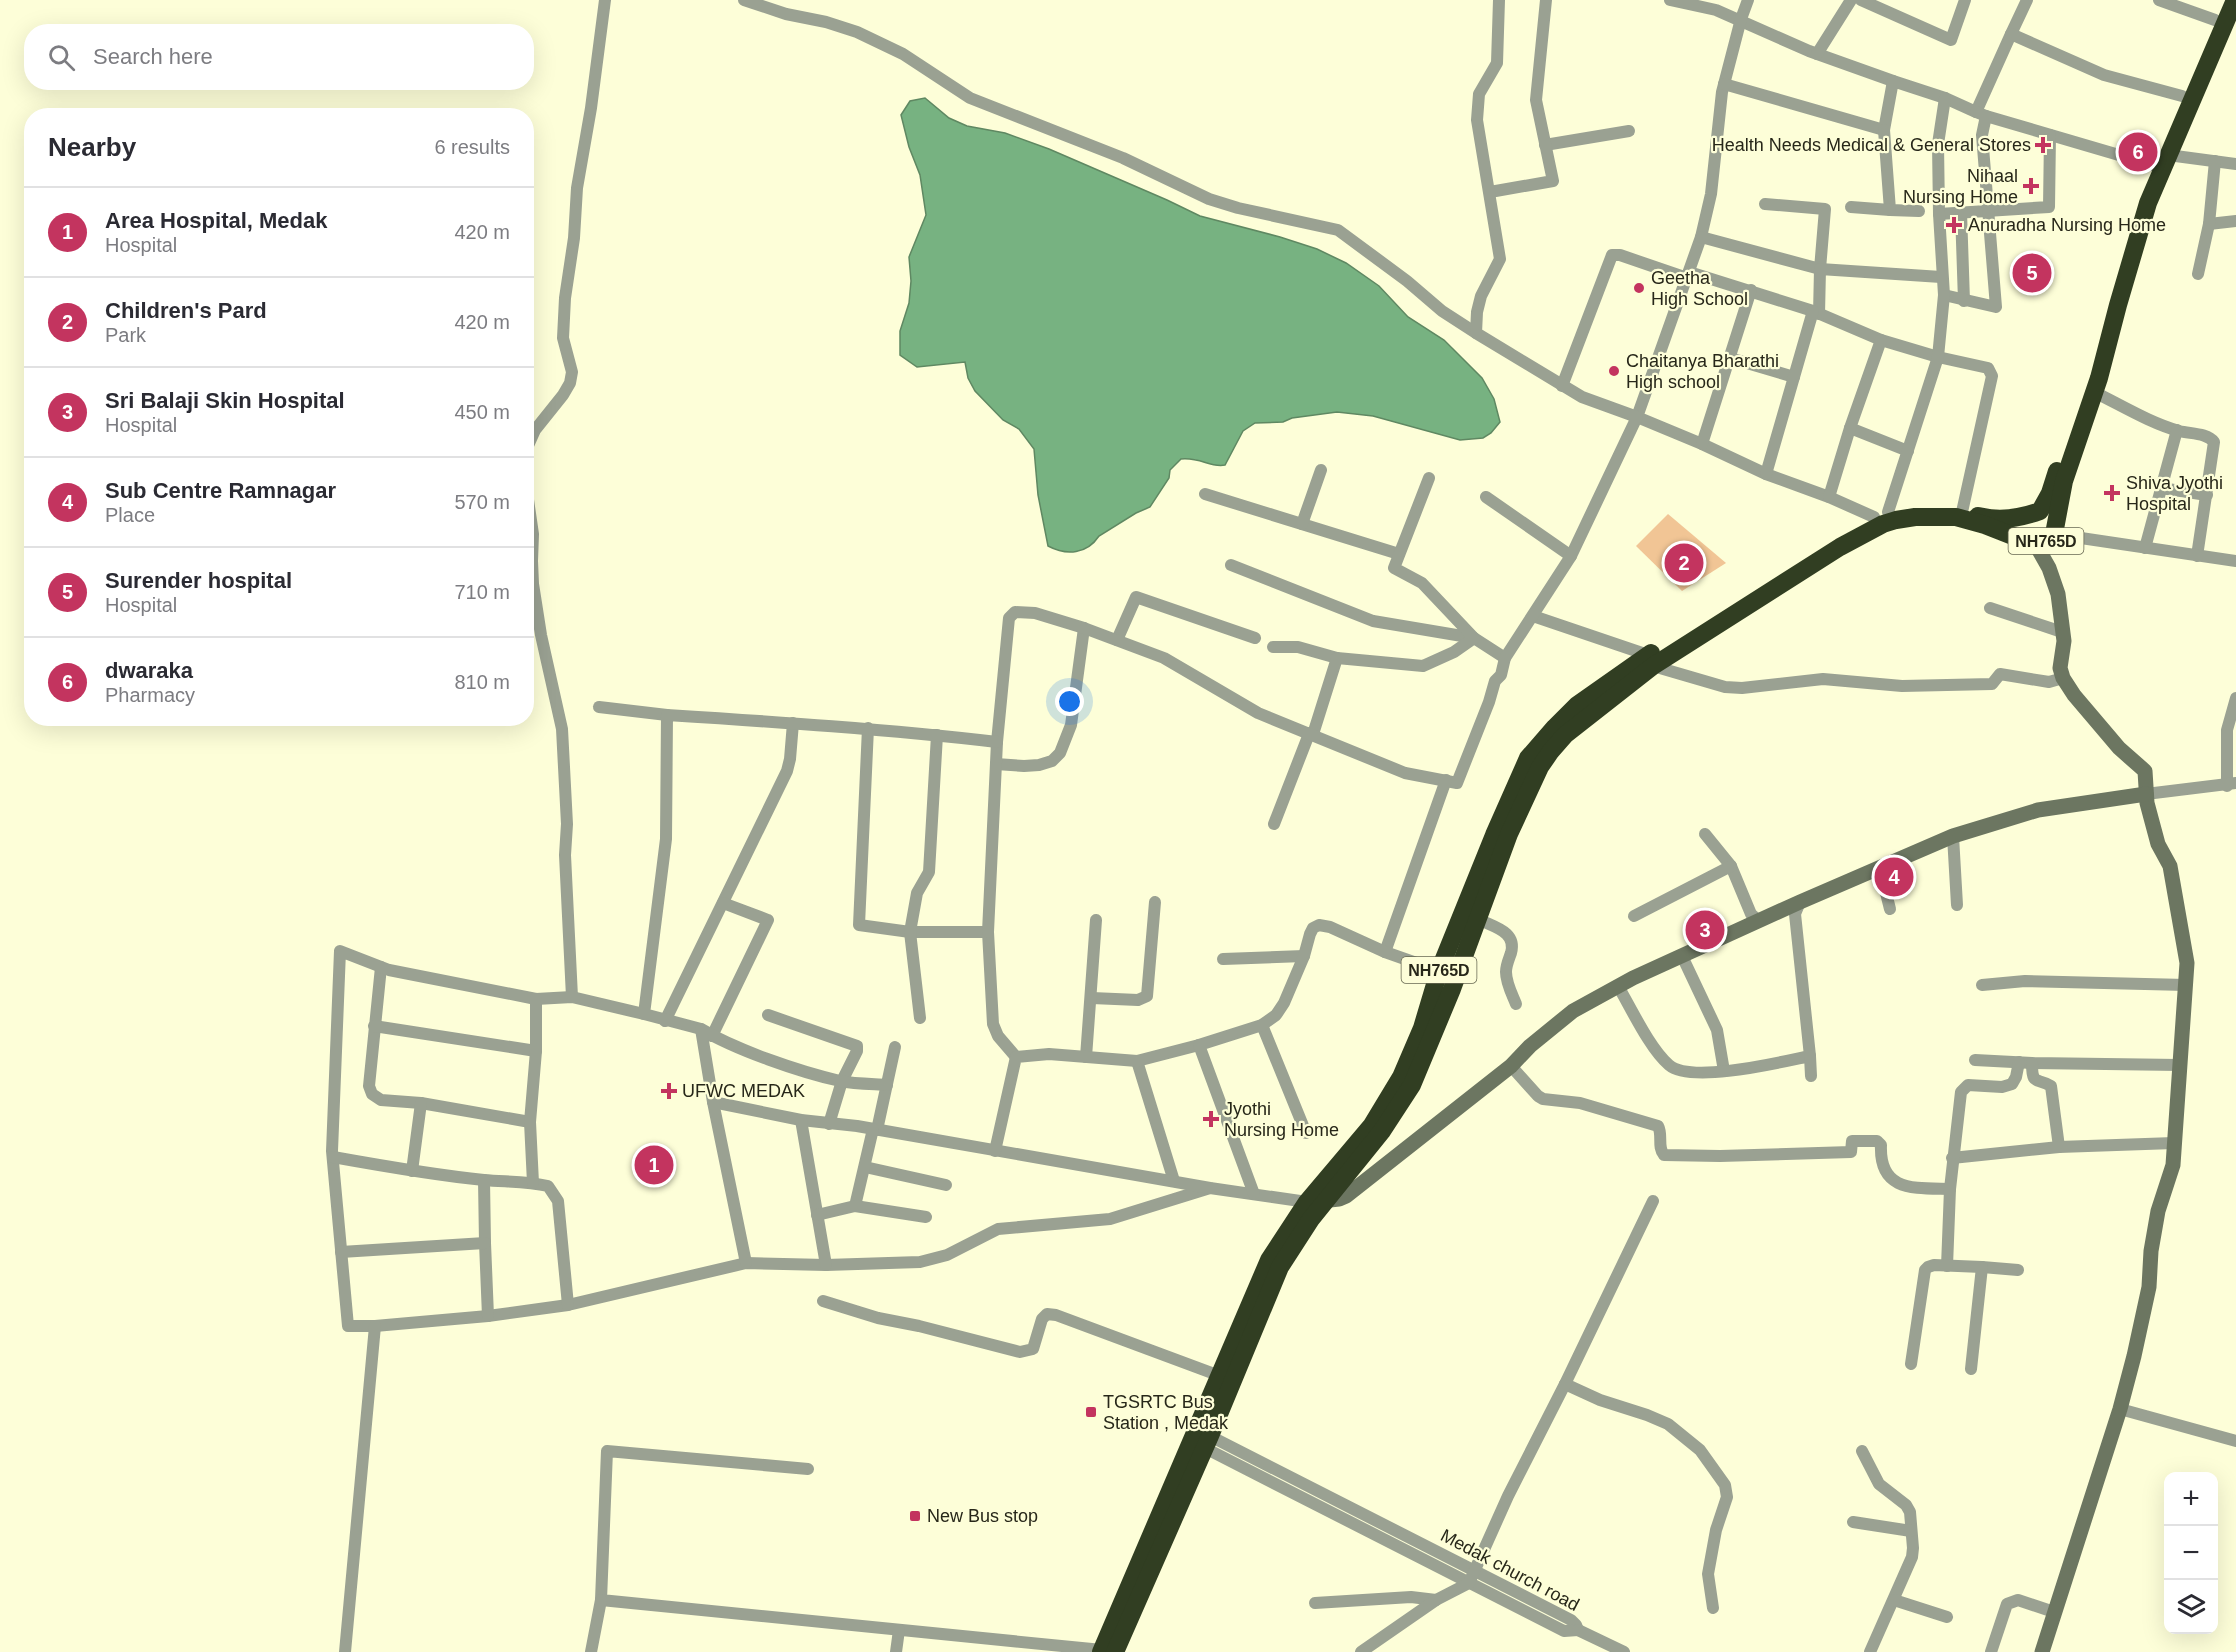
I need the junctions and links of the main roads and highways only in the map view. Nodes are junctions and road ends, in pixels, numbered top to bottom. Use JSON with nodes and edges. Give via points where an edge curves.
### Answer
{"nodes":[{"id":1,"x":2223,"y":0,"type":"edge"},
{"id":2,"x":2235,"y":0,"type":"edge"},
{"id":3,"x":2160,"y":160,"type":"junction"},
{"id":4,"x":1651,"y":660,"type":"junction"},
{"id":5,"x":1200,"y":1439,"type":"junction"},
{"id":6,"x":1106,"y":1651,"type":"edge"}],
"edges":[{"from":1,"to":3,"type":"highway","number":"NH765D"},
{"from":2,"to":3,"type":"highway","number":"NH765D"},
{"from":3,"to":4,"type":"highway","number":"NH765D","via":[[2138,198],[2089,374],[2050,493],[2040,510],[2024,517],[1985,518],[1924,509],[1881,515],[1853,527]]},
{"from":3,"to":4,"type":"highway","number":"NH765D","via":[[2094,392],[2064,481],[2054,534],[2048,540],[2036,545],[1956,517],[1915,517],[1890,522],[1869,530]]},
{"from":4,"to":5,"type":"highway","number":"NH765D","via":[[1565,735],[1540,767],[1509,834],[1412,1085],[1280,1267]]},
{"from":4,"to":5,"type":"highway","number":"NH765D","via":[[1577,705],[1528,758],[1439,971],[1422,1028],[1401,1077],[1372,1125],[1307,1202],[1269,1260],[1220,1377]]},
{"from":5,"to":6,"type":"highway","number":"NH765D"}]}
